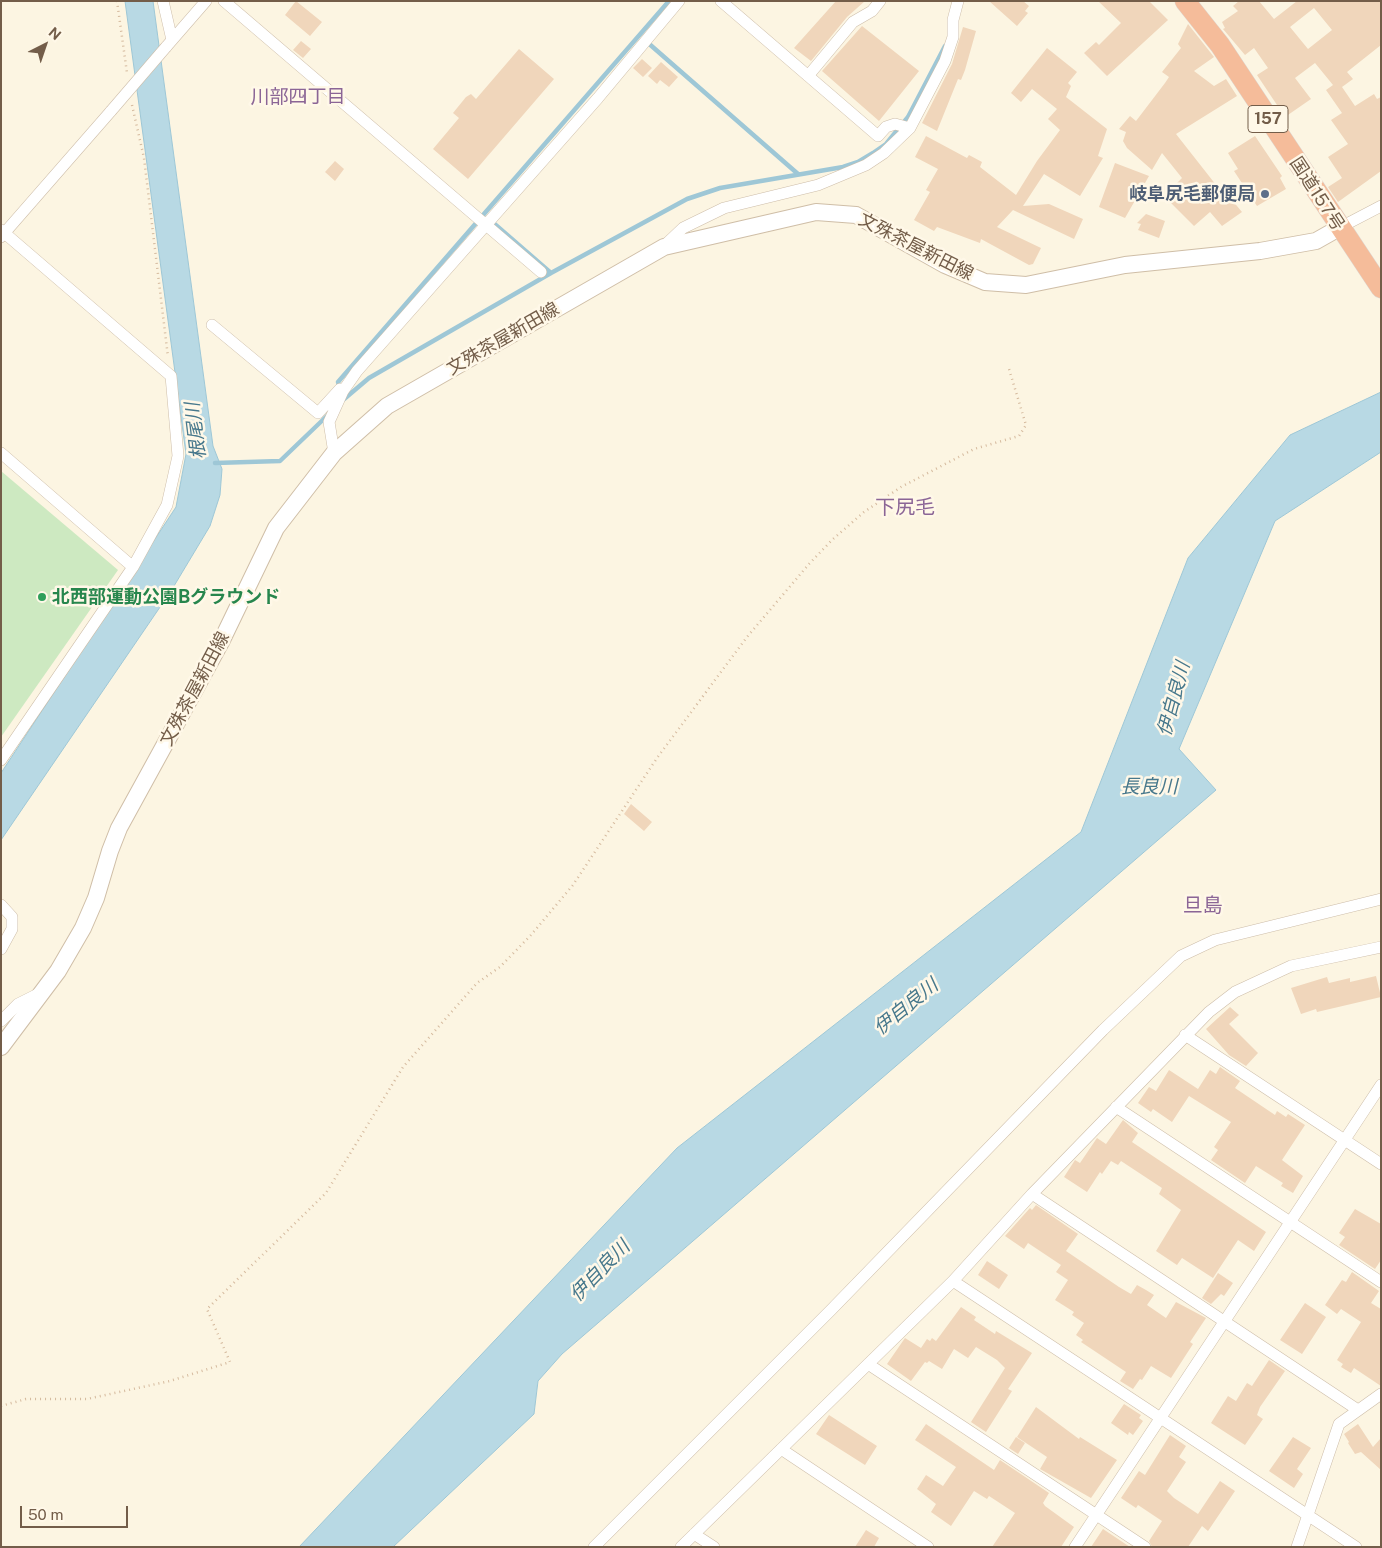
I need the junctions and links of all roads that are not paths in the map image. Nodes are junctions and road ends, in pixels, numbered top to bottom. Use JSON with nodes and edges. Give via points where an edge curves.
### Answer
{"nodes":[{"id":1,"x":163,"y":1,"type":"edge"},
{"id":2,"x":206,"y":1,"type":"edge"},
{"id":3,"x":224,"y":1,"type":"edge"},
{"id":4,"x":679,"y":1,"type":"edge"},
{"id":5,"x":721,"y":1,"type":"edge"},
{"id":6,"x":880,"y":1,"type":"edge"},
{"id":7,"x":958,"y":1,"type":"edge"},
{"id":8,"x":1185,"y":1,"type":"edge"},
{"id":9,"x":169,"y":44,"type":"junction"},
{"id":10,"x":808,"y":76,"type":"junction"},
{"id":11,"x":910,"y":128,"type":"junction"},
{"id":12,"x":1381,"y":206,"type":"edge"},
{"id":13,"x":486,"y":225,"type":"junction"},
{"id":14,"x":2,"y":233,"type":"edge"},
{"id":15,"x":1343,"y":234,"type":"junction"},
{"id":16,"x":664,"y":247,"type":"junction"},
{"id":17,"x":541,"y":272,"type":"dead end"},
{"id":18,"x":1381,"y":288,"type":"edge"},
{"id":19,"x":212,"y":325,"type":"dead end"},
{"id":20,"x":357,"y":371,"type":"junction"},
{"id":21,"x":1,"y":453,"type":"edge"},
{"id":22,"x":334,"y":453,"type":"junction"},
{"id":23,"x":132,"y":567,"type":"junction"},
{"id":24,"x":1,"y":760,"type":"edge"},
{"id":25,"x":1381,"y":899,"type":"edge"},
{"id":26,"x":1,"y":905,"type":"edge"},
{"id":27,"x":1380,"y":948,"type":"edge"},
{"id":28,"x":1,"y":949,"type":"edge"},
{"id":29,"x":44,"y":991,"type":"junction"},
{"id":30,"x":1,"y":1021,"type":"edge"},
{"id":31,"x":1185,"y":1035,"type":"junction"},
{"id":32,"x":1,"y":1047,"type":"edge"},
{"id":33,"x":1381,"y":1085,"type":"edge"},
{"id":34,"x":1116,"y":1107,"type":"junction"},
{"id":35,"x":1343,"y":1140,"type":"junction"},
{"id":36,"x":1381,"y":1164,"type":"edge"},
{"id":37,"x":1032,"y":1194,"type":"junction"},
{"id":38,"x":1290,"y":1222,"type":"junction"},
{"id":39,"x":953,"y":1281,"type":"junction"},
{"id":40,"x":1381,"y":1282,"type":"edge"},
{"id":41,"x":1226,"y":1320,"type":"junction"},
{"id":42,"x":868,"y":1364,"type":"junction"},
{"id":43,"x":1381,"y":1394,"type":"edge"},
{"id":44,"x":1358,"y":1410,"type":"junction"},
{"id":45,"x":1161,"y":1418,"type":"junction"},
{"id":46,"x":781,"y":1449,"type":"junction"},
{"id":47,"x":1096,"y":1515,"type":"junction"},
{"id":48,"x":1308,"y":1515,"type":"junction"},
{"id":49,"x":694,"y":1534,"type":"junction"},
{"id":50,"x":594,"y":1547,"type":"edge"},
{"id":51,"x":681,"y":1547,"type":"edge"},
{"id":52,"x":714,"y":1547,"type":"edge"},
{"id":53,"x":928,"y":1547,"type":"edge"},
{"id":54,"x":1076,"y":1547,"type":"edge"},
{"id":55,"x":1145,"y":1547,"type":"edge"},
{"id":56,"x":1297,"y":1547,"type":"edge"},
{"id":57,"x":1356,"y":1547,"type":"edge"}],
"edges":[{"from":1,"to":9,"type":"street"},
{"from":2,"to":9,"type":"street"},
{"from":3,"to":13,"type":"street"},
{"from":4,"to":13,"type":"street"},
{"from":5,"to":10,"type":"street"},
{"from":6,"to":10,"type":"street","via":[[872,11],[853,22]]},
{"from":7,"to":11,"type":"street","via":[[953,20],[954,37],[945,61]]},
{"from":8,"to":15,"type":"highway","name":"国道157号","number":"157","via":[[1220,45]]},
{"from":9,"to":14,"type":"street","bridge":true},
{"from":10,"to":11,"type":"street","via":[[878,136],[886,127],[895,124]]},
{"from":11,"to":16,"type":"street","via":[[866,165],[818,184],[724,208],[683,228]]},
{"from":12,"to":15,"type":"street"},
{"from":13,"to":17,"type":"street"},
{"from":13,"to":20,"type":"street"},
{"from":14,"to":23,"type":"street","via":[[171,376],[178,456],[167,505]]},
{"from":15,"to":16,"type":"main road","name":"文殊茶屋新田線","via":[[1260,251],[1125,265],[1026,285],[985,282],[944,265],[856,215],[832,211],[773,220]]},
{"from":15,"to":18,"type":"highway","name":"国道157号","number":"157"},
{"from":16,"to":22,"type":"main road","name":"文殊茶屋新田線","via":[[387,406]]},
{"from":19,"to":20,"type":"street","via":[[318,413]]},
{"from":20,"to":22,"type":"street","via":[[343,391],[329,422]]},
{"from":21,"to":23,"type":"street"},
{"from":22,"to":29,"type":"main road","name":"文殊茶屋新田線","via":[[276,528],[221,642],[119,828],[83,928]]},
{"from":23,"to":24,"type":"street"},
{"from":25,"to":50,"type":"street","via":[[1215,940],[1181,956],[1103,1030],[832,1310]]},
{"from":26,"to":28,"type":"street","via":[[12,917],[12,929]]},
{"from":27,"to":31,"type":"street","via":[[1291,966],[1235,992]]},
{"from":29,"to":30,"type":"street","via":[[18,1004]]},
{"from":29,"to":32,"type":"main road","name":"文殊茶屋新田線"},
{"from":31,"to":34,"type":"street"},
{"from":31,"to":35,"type":"street"},
{"from":33,"to":35,"type":"street"},
{"from":34,"to":37,"type":"street"},
{"from":34,"to":38,"type":"street"},
{"from":35,"to":36,"type":"street"},
{"from":35,"to":38,"type":"street"},
{"from":37,"to":39,"type":"street"},
{"from":37,"to":41,"type":"street"},
{"from":38,"to":40,"type":"street"},
{"from":38,"to":41,"type":"street"},
{"from":39,"to":42,"type":"street"},
{"from":39,"to":45,"type":"street"},
{"from":41,"to":44,"type":"street"},
{"from":41,"to":45,"type":"street"},
{"from":42,"to":46,"type":"street"},
{"from":42,"to":47,"type":"street"},
{"from":43,"to":44,"type":"street"},
{"from":44,"to":48,"type":"street","via":[[1338,1424]]},
{"from":45,"to":47,"type":"street"},
{"from":45,"to":48,"type":"street"},
{"from":46,"to":49,"type":"street"},
{"from":46,"to":53,"type":"street"},
{"from":47,"to":54,"type":"street"},
{"from":47,"to":55,"type":"street"},
{"from":48,"to":56,"type":"street"},
{"from":48,"to":57,"type":"street"},
{"from":49,"to":51,"type":"street"},
{"from":49,"to":52,"type":"street"}]}
